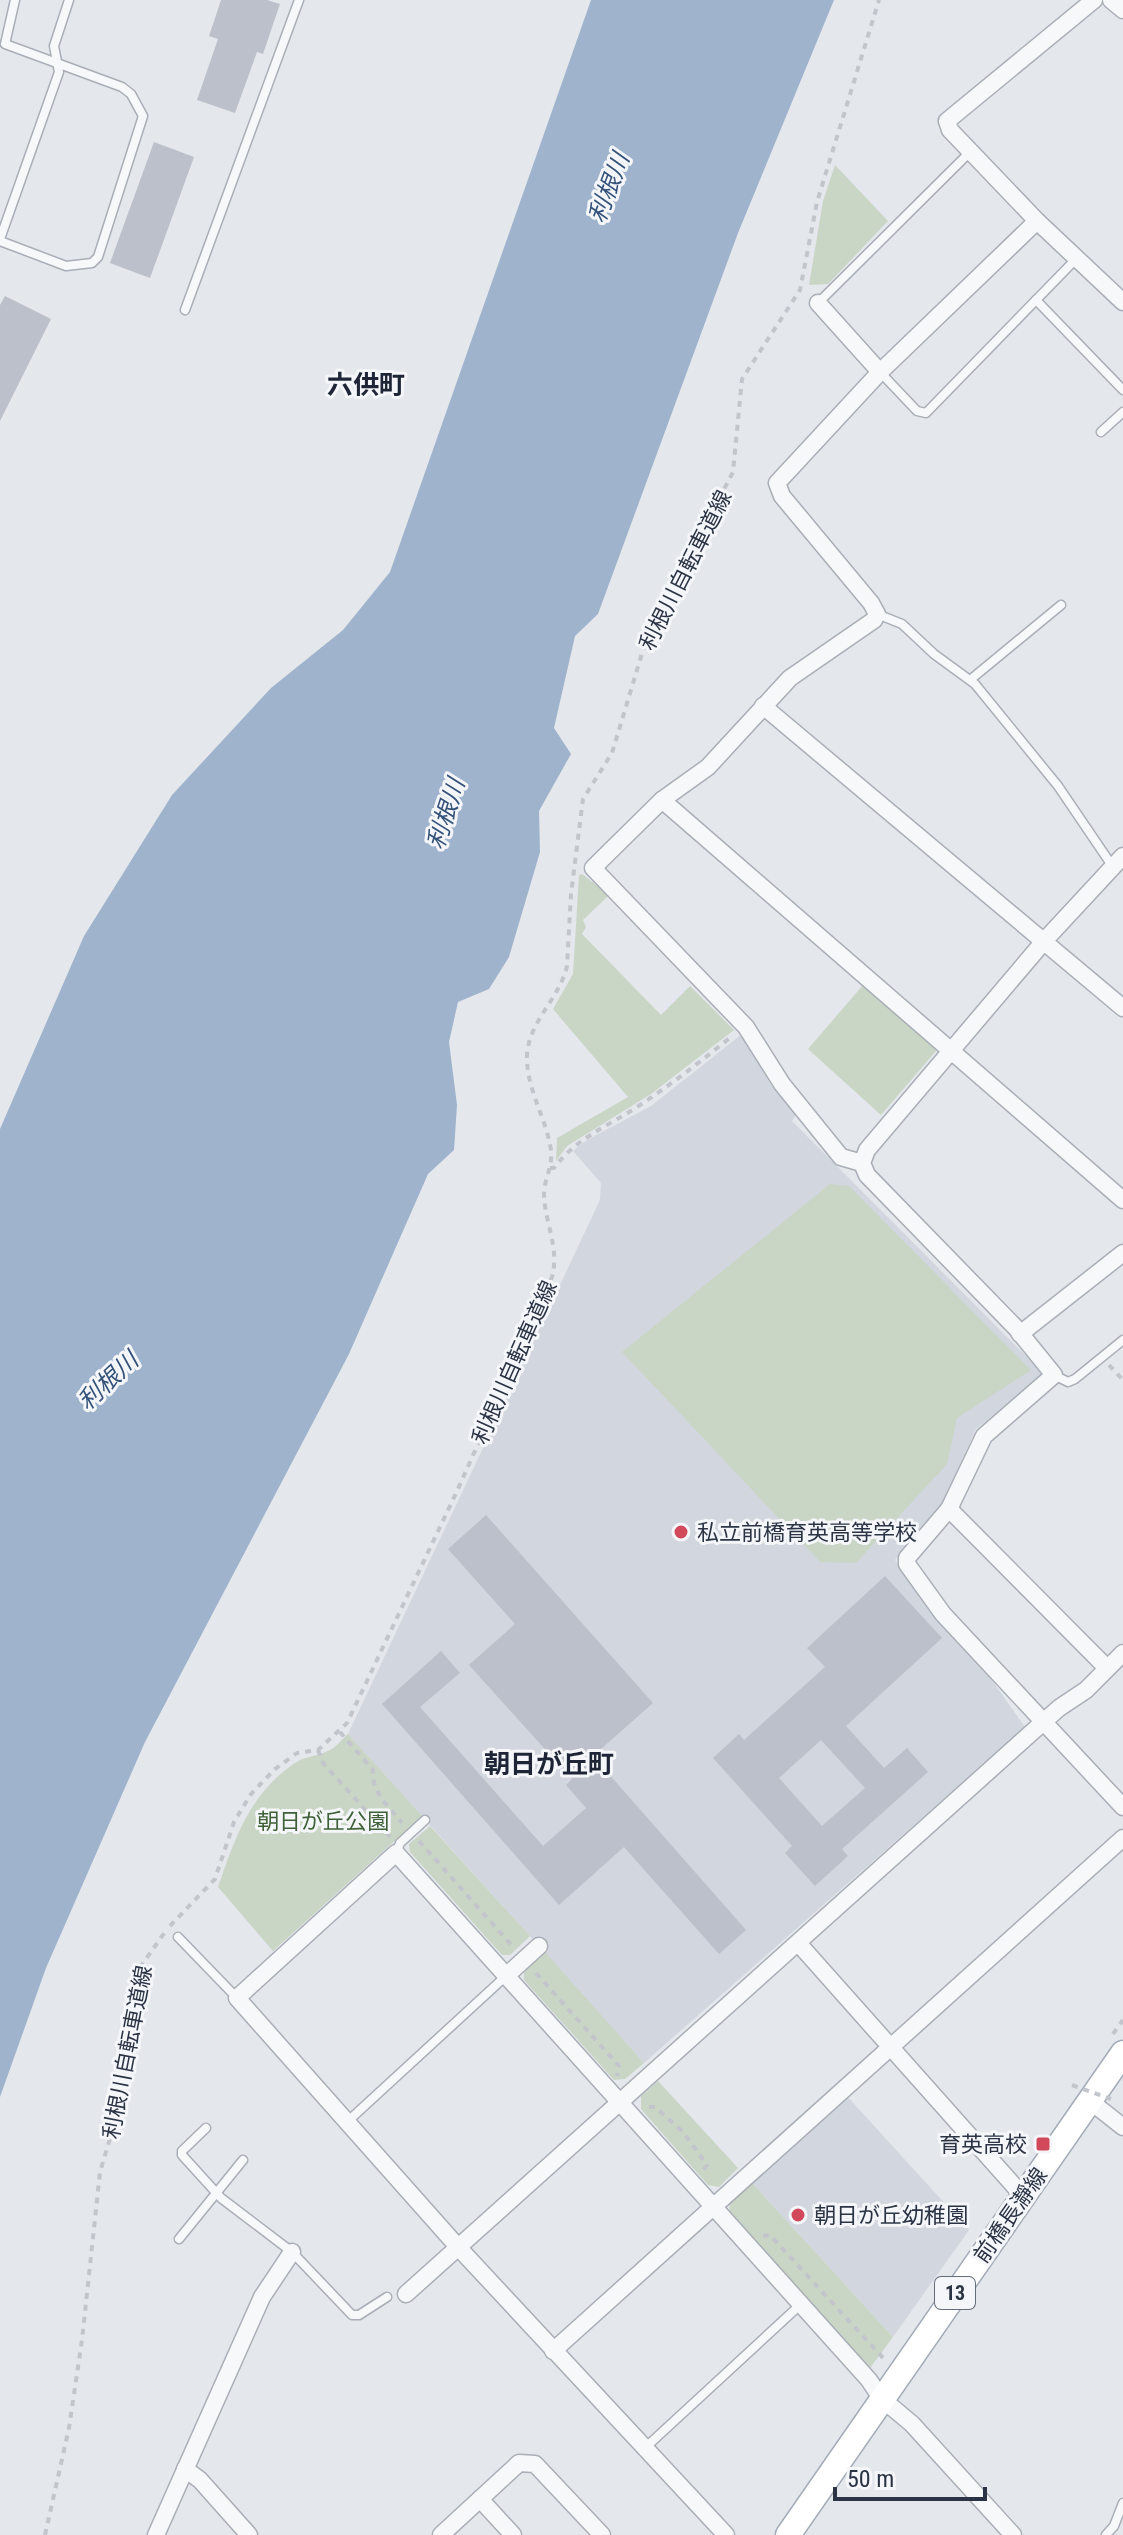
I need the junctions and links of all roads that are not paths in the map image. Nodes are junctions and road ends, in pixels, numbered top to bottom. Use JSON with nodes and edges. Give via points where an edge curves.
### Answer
{"nodes":[{"id":1,"x":15,"y":0,"type":"edge"},
{"id":2,"x":69,"y":0,"type":"edge"},
{"id":3,"x":299,"y":0,"type":"edge"},
{"id":4,"x":1094,"y":0,"type":"edge"},
{"id":5,"x":1111,"y":0,"type":"edge"},
{"id":6,"x":1123,"y":10,"type":"edge"},
{"id":7,"x":56,"y":63,"type":"junction"},
{"id":8,"x":970,"y":152,"type":"junction"},
{"id":9,"x":1037,"y":221,"type":"junction"},
{"id":10,"x":0,"y":240,"type":"edge"},
{"id":11,"x":1076,"y":259,"type":"junction"},
{"id":12,"x":1121,"y":297,"type":"edge"},
{"id":13,"x":1036,"y":300,"type":"junction"},
{"id":14,"x":818,"y":303,"type":"joint"},
{"id":15,"x":185,"y":310,"type":"dead end"},
{"id":16,"x":880,"y":372,"type":"junction"},
{"id":17,"x":1123,"y":390,"type":"edge"},
{"id":18,"x":1123,"y":412,"type":"edge"},
{"id":19,"x":1101,"y":432,"type":"dead end"},
{"id":20,"x":1061,"y":605,"type":"dead end"},
{"id":21,"x":877,"y":614,"type":"junction"},
{"id":22,"x":970,"y":680,"type":"junction"},
{"id":23,"x":763,"y":706,"type":"junction"},
{"id":24,"x":662,"y":800,"type":"junction"},
{"id":25,"x":1120,"y":865,"type":"edge"},
{"id":26,"x":1045,"y":940,"type":"junction"},
{"id":27,"x":1123,"y":1008,"type":"edge"},
{"id":28,"x":952,"y":1051,"type":"junction"},
{"id":29,"x":862,"y":1163,"type":"junction"},
{"id":30,"x":1123,"y":1200,"type":"edge"},
{"id":31,"x":1123,"y":1253,"type":"edge"},
{"id":32,"x":1020,"y":1334,"type":"junction"},
{"id":33,"x":1123,"y":1340,"type":"edge"},
{"id":34,"x":1054,"y":1375,"type":"junction"},
{"id":35,"x":949,"y":1509,"type":"junction"},
{"id":36,"x":1123,"y":1653,"type":"edge"},
{"id":37,"x":1107,"y":1668,"type":"junction"},
{"id":38,"x":1043,"y":1723,"type":"junction"},
{"id":39,"x":1123,"y":1807,"type":"edge"},
{"id":40,"x":425,"y":1820,"type":"dead end"},
{"id":41,"x":1123,"y":1838,"type":"edge"},
{"id":42,"x":396,"y":1853,"type":"junction"},
{"id":43,"x":178,"y":1937,"type":"dead end"},
{"id":44,"x":799,"y":1944,"type":"junction"},
{"id":45,"x":539,"y":1946,"type":"dead end"},
{"id":46,"x":507,"y":1975,"type":"junction"},
{"id":47,"x":237,"y":1998,"type":"junction"},
{"id":48,"x":889,"y":2047,"type":"junction"},
{"id":49,"x":1123,"y":2053,"type":"edge"},
{"id":50,"x":1091,"y":2095,"type":"junction"},
{"id":51,"x":618,"y":2101,"type":"junction"},
{"id":52,"x":347,"y":2122,"type":"junction"},
{"id":53,"x":1123,"y":2127,"type":"edge"},
{"id":54,"x":206,"y":2128,"type":"dead end"},
{"id":55,"x":243,"y":2160,"type":"dead end"},
{"id":56,"x":215,"y":2192,"type":"junction"},
{"id":57,"x":1023,"y":2196,"type":"junction"},
{"id":58,"x":716,"y":2200,"type":"junction"},
{"id":59,"x":179,"y":2239,"type":"dead end"},
{"id":60,"x":458,"y":2247,"type":"junction"},
{"id":61,"x":292,"y":2252,"type":"junction"},
{"id":62,"x":406,"y":2294,"type":"dead end"},
{"id":63,"x":387,"y":2297,"type":"dead end"},
{"id":64,"x":800,"y":2305,"type":"junction"},
{"id":65,"x":553,"y":2351,"type":"junction"},
{"id":66,"x":881,"y":2398,"type":"junction"},
{"id":67,"x":646,"y":2447,"type":"junction"},
{"id":68,"x":185,"y":2469,"type":"junction"},
{"id":69,"x":480,"y":2499,"type":"junction"},
{"id":70,"x":1123,"y":2503,"type":"edge"},
{"id":71,"x":156,"y":2535,"type":"edge"},
{"id":72,"x":249,"y":2535,"type":"edge"},
{"id":73,"x":441,"y":2535,"type":"edge"},
{"id":74,"x":513,"y":2535,"type":"edge"},
{"id":75,"x":602,"y":2535,"type":"edge"},
{"id":76,"x":726,"y":2535,"type":"edge"},
{"id":77,"x":788,"y":2535,"type":"edge"},
{"id":78,"x":1013,"y":2535,"type":"edge"},
{"id":79,"x":1106,"y":2535,"type":"edge"}],
"edges":[{"from":1,"to":7,"type":"lane","via":[[5,44]]},
{"from":2,"to":7,"type":"lane","via":[[54,46]]},
{"from":3,"to":15,"type":"lane"},
{"from":4,"to":8,"type":"street","via":[[947,121]]},
{"from":5,"to":6,"type":"street"},
{"from":7,"to":10,"type":"lane","via":[[59,72]]},
{"from":7,"to":10,"type":"lane","via":[[122,87],[143,116],[139,130],[92,263],[66,266]]},
{"from":8,"to":9,"type":"street"},
{"from":8,"to":14,"type":"lane"},
{"from":9,"to":11,"type":"street"},
{"from":9,"to":16,"type":"street"},
{"from":11,"to":12,"type":"street"},
{"from":11,"to":13,"type":"lane"},
{"from":13,"to":16,"type":"lane","via":[[926,413],[917,411]]},
{"from":13,"to":17,"type":"lane"},
{"from":14,"to":16,"type":"street"},
{"from":16,"to":21,"type":"street","via":[[777,483]]},
{"from":18,"to":19,"type":"lane"},
{"from":20,"to":22,"type":"lane"},
{"from":21,"to":22,"type":"lane","via":[[902,624]]},
{"from":21,"to":23,"type":"street","via":[[799,671]]},
{"from":22,"to":25,"type":"lane"},
{"from":23,"to":24,"type":"street","via":[[708,767]]},
{"from":23,"to":26,"type":"street"},
{"from":24,"to":28,"type":"street"},
{"from":24,"to":29,"type":"street","via":[[593,868],[746,1027],[782,1084],[841,1157]]},
{"from":25,"to":26,"type":"street"},
{"from":26,"to":27,"type":"street"},
{"from":26,"to":28,"type":"street"},
{"from":28,"to":29,"type":"street","via":[[867,1150]]},
{"from":28,"to":30,"type":"street"},
{"from":29,"to":32,"type":"street","via":[[867,1175]]},
{"from":31,"to":32,"type":"street"},
{"from":32,"to":34,"type":"street"},
{"from":33,"to":34,"type":"lane","via":[[1075,1379],[1068,1382]]},
{"from":34,"to":35,"type":"street","via":[[984,1436]]},
{"from":35,"to":37,"type":"street"},
{"from":35,"to":38,"type":"street","via":[[907,1564],[943,1614]]},
{"from":36,"to":37,"type":"street"},
{"from":37,"to":38,"type":"street"},
{"from":38,"to":39,"type":"street"},
{"from":38,"to":44,"type":"street"},
{"from":40,"to":42,"type":"lane"},
{"from":41,"to":48,"type":"street"},
{"from":42,"to":46,"type":"street"},
{"from":42,"to":47,"type":"street"},
{"from":43,"to":47,"type":"lane"},
{"from":44,"to":48,"type":"street"},
{"from":44,"to":51,"type":"street"},
{"from":45,"to":46,"type":"street"},
{"from":46,"to":51,"type":"street"},
{"from":46,"to":52,"type":"lane"},
{"from":47,"to":52,"type":"street"},
{"from":48,"to":57,"type":"street"},
{"from":48,"to":58,"type":"street"},
{"from":49,"to":50,"type":"main road","name":"前橋長瀞線","number":"13"},
{"from":50,"to":53,"type":"street"},
{"from":50,"to":57,"type":"main road","name":"前橋長瀞線","number":"13"},
{"from":51,"to":58,"type":"street"},
{"from":51,"to":60,"type":"street"},
{"from":52,"to":60,"type":"street"},
{"from":54,"to":56,"type":"lane","via":[[182,2155]]},
{"from":55,"to":56,"type":"lane"},
{"from":56,"to":59,"type":"lane"},
{"from":56,"to":61,"type":"lane"},
{"from":57,"to":66,"type":"main road","name":"前橋長瀞線","number":"13"},
{"from":58,"to":64,"type":"street"},
{"from":58,"to":65,"type":"street"},
{"from":60,"to":62,"type":"street"},
{"from":60,"to":65,"type":"street"},
{"from":61,"to":63,"type":"lane","via":[[352,2315]]},
{"from":61,"to":68,"type":"street","via":[[262,2297]]},
{"from":64,"to":66,"type":"street"},
{"from":64,"to":67,"type":"lane"},
{"from":65,"to":67,"type":"street"},
{"from":66,"to":77,"type":"main road","name":"前橋長瀞線","number":"13"},
{"from":66,"to":78,"type":"street","via":[[912,2424]]},
{"from":67,"to":76,"type":"street"},
{"from":68,"to":71,"type":"street"},
{"from":68,"to":72,"type":"street"},
{"from":69,"to":73,"type":"street"},
{"from":69,"to":74,"type":"street"},
{"from":69,"to":75,"type":"street","via":[[519,2463],[535,2464]]},
{"from":70,"to":79,"type":"lane"}]}
